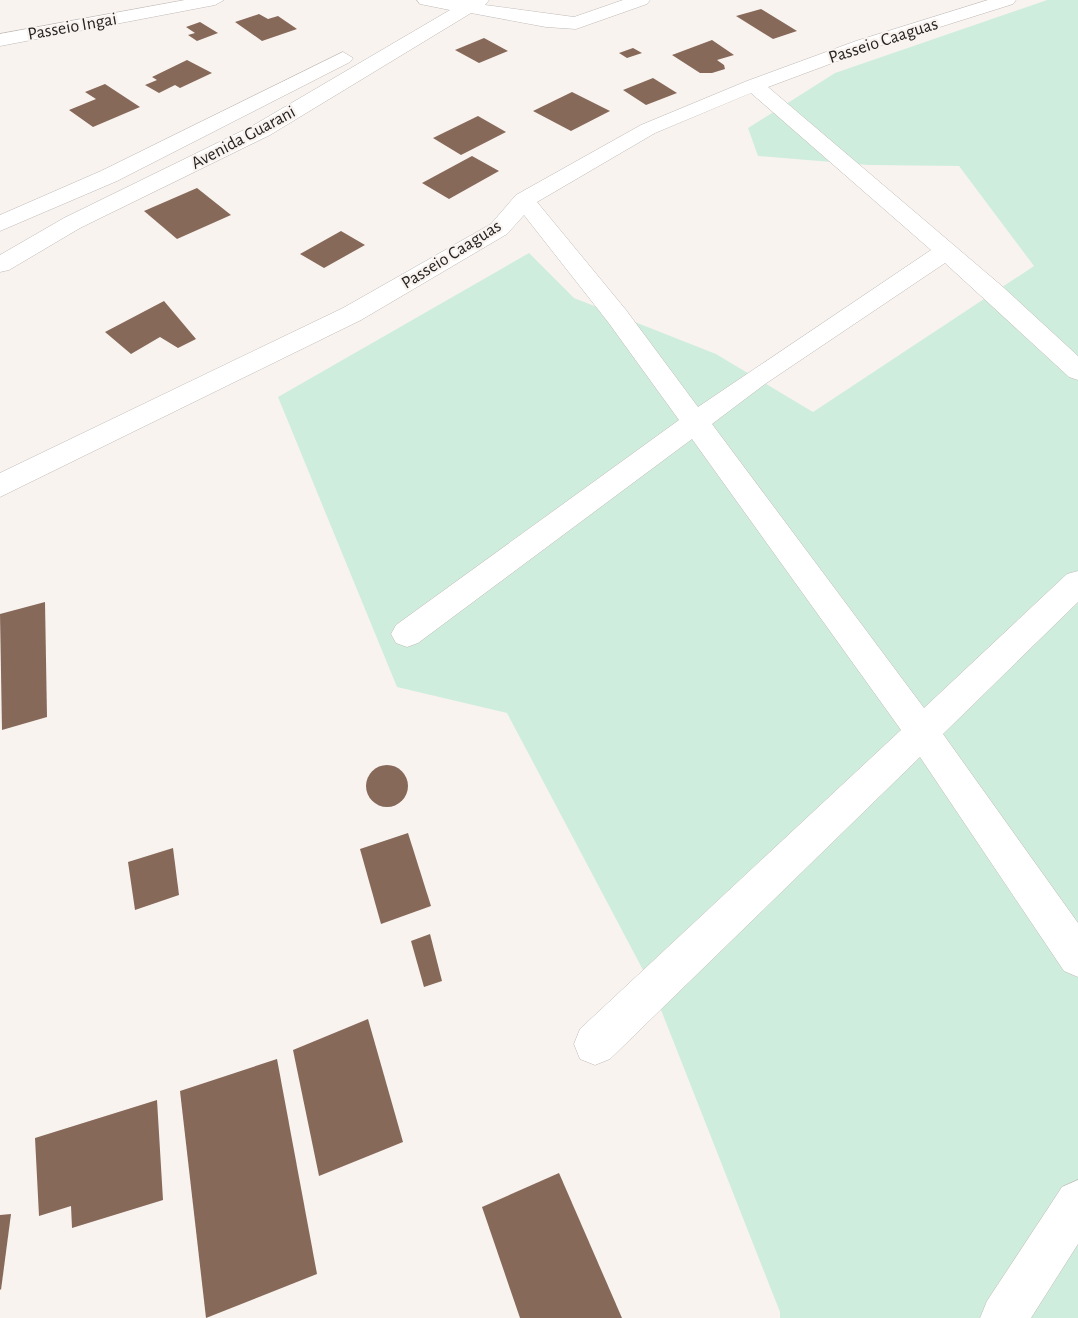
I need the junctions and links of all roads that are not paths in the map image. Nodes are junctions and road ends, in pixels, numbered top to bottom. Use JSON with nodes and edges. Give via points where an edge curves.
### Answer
{"nodes":[{"id":1,"x":215,"y":0,"type":"edge"},
{"id":2,"x":642,"y":0,"type":"edge"},
{"id":3,"x":948,"y":0,"type":"edge"},
{"id":4,"x":1007,"y":0,"type":"edge"},
{"id":5,"x":434,"y":1,"type":"edge"},
{"id":6,"x":476,"y":4,"type":"edge"},
{"id":7,"x":974,"y":11,"type":"junction"},
{"id":8,"x":0,"y":39,"type":"edge"},
{"id":9,"x":754,"y":85,"type":"junction"},
{"id":10,"x":524,"y":200,"type":"junction"},
{"id":11,"x":0,"y":224,"type":"edge"},
{"id":12,"x":945,"y":252,"type":"junction"},
{"id":13,"x":0,"y":265,"type":"edge"},
{"id":14,"x":1078,"y":371,"type":"edge"},
{"id":15,"x":694,"y":423,"type":"junction"},
{"id":16,"x":0,"y":486,"type":"edge"},
{"id":17,"x":1078,"y":583,"type":"edge"},
{"id":18,"x":407,"y":634,"type":"dead end"},
{"id":19,"x":923,"y":733,"type":"junction"},
{"id":20,"x":1078,"y":957,"type":"edge"},
{"id":21,"x":594,"y":1044,"type":"dead end"},
{"id":22,"x":1078,"y":1203,"type":"edge"},
{"id":23,"x":1004,"y":1318,"type":"edge"}],
"edges":[{"from":1,"to":8,"type":"street","name":"Passeio Ingai"},
{"from":2,"to":6,"type":"street","via":[[576,23],[546,21]]},
{"from":3,"to":7,"type":"street"},
{"from":4,"to":7,"type":"street","name":"Passeio Caaguas"},
{"from":5,"to":6,"type":"street"},
{"from":5,"to":11,"type":"street","name":"Avenida Guarani","via":[[372,42],[262,101]]},
{"from":6,"to":13,"type":"street","name":"Avenida Guarani","via":[[262,130],[72,223]]},
{"from":7,"to":9,"type":"street","name":"Passeio Caaguas","via":[[863,45]]},
{"from":9,"to":10,"type":"street","name":"Passeio Caaguas","via":[[648,129]]},
{"from":9,"to":12,"type":"street"},
{"from":10,"to":15,"type":"street","via":[[617,316]]},
{"from":10,"to":16,"type":"street","name":"Passeio Caaguas","via":[[499,229],[352,314]]},
{"from":12,"to":14,"type":"street"},
{"from":12,"to":15,"type":"street"},
{"from":15,"to":18,"type":"street"},
{"from":15,"to":19,"type":"street"},
{"from":17,"to":19,"type":"street"},
{"from":19,"to":20,"type":"street"},
{"from":19,"to":21,"type":"street"},
{"from":22,"to":23,"type":"street"}]}
